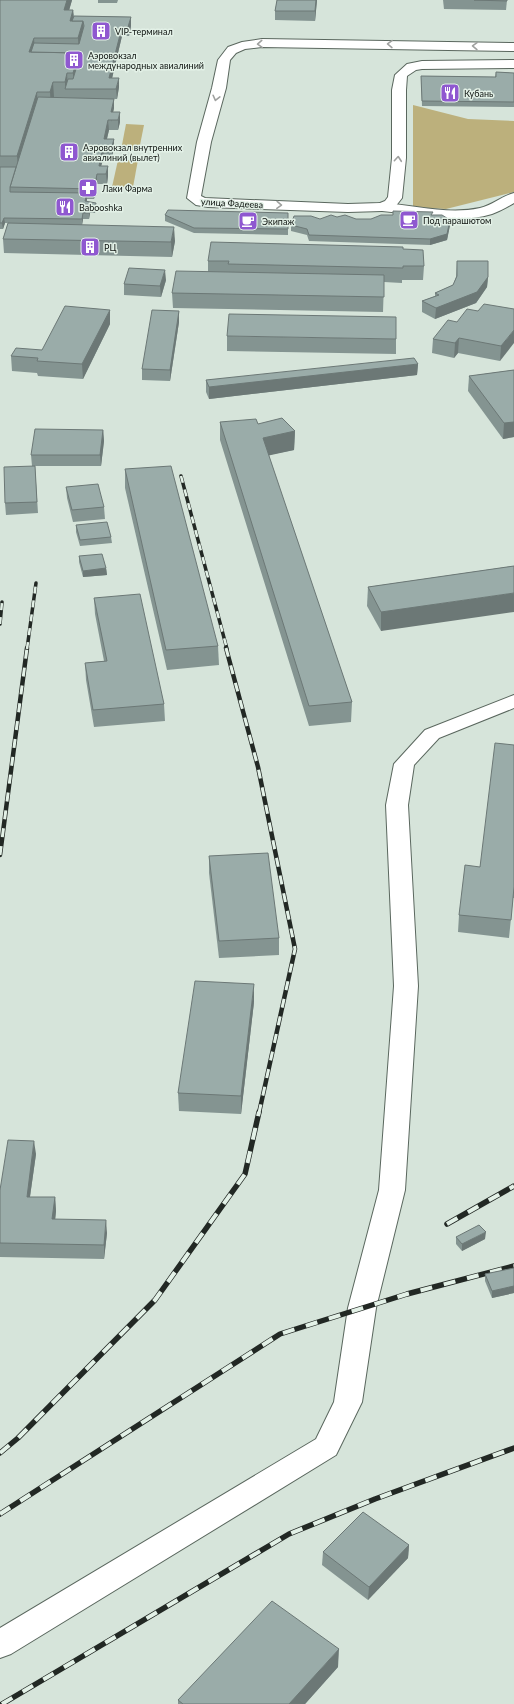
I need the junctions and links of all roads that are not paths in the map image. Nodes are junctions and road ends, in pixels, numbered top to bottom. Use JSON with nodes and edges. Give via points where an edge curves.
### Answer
{"nodes":[{"id":1,"x":514,"y":47,"type":"edge"},
{"id":2,"x":514,"y":64,"type":"edge"},
{"id":3,"x":514,"y":196,"type":"edge"},
{"id":4,"x":382,"y":207,"type":"junction"},
{"id":5,"x":514,"y":701,"type":"edge"},
{"id":6,"x":0,"y":1644,"type":"edge"}],
"edges":[{"from":1,"to":4,"type":"main road","name":"улица Фадеева","one_way":true,"via":[[262,43],[242,46],[226,56],[204,142],[194,193],[195,200],[208,203]]},
{"from":4,"to":2,"type":"main road","one_way":true,"via":[[390,204],[395,198],[400,143],[401,75],[412,67],[422,65]]},
{"from":3,"to":4,"type":"main road","via":[[488,210],[470,215]]},
{"from":5,"to":6,"type":"main road","via":[[432,734],[404,764],[397,805],[406,986],[392,1190],[362,1308],[348,1402],[326,1447]]}]}
